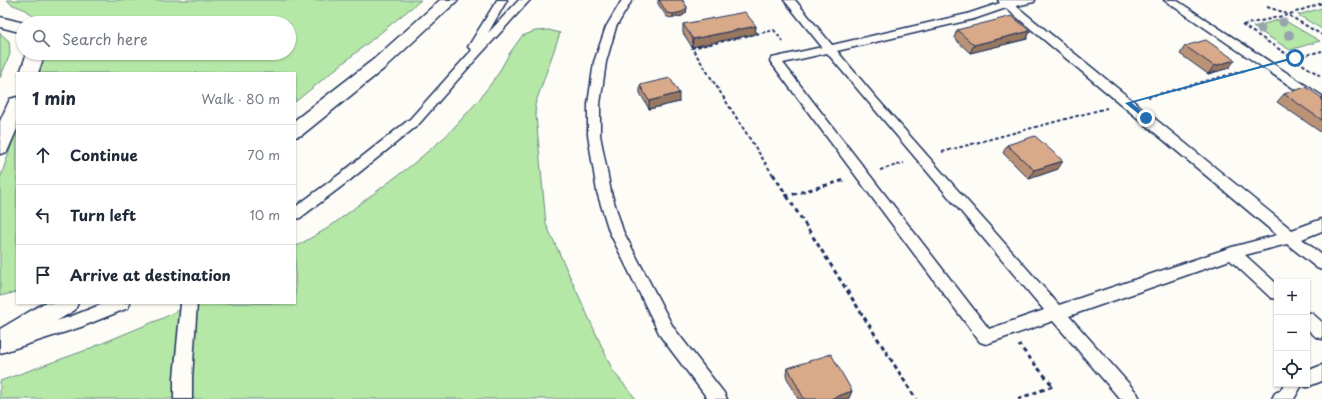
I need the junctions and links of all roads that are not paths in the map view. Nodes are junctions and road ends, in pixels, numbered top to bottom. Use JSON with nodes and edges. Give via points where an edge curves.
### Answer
{"nodes":[{"id":1,"x":450,"y":0,"type":"edge"},
{"id":2,"x":502,"y":0,"type":"edge"},
{"id":3,"x":525,"y":0,"type":"edge"},
{"id":4,"x":627,"y":0,"type":"edge"},
{"id":5,"x":789,"y":0,"type":"edge"},
{"id":6,"x":1030,"y":0,"type":"edge"},
{"id":7,"x":1169,"y":0,"type":"edge"},
{"id":8,"x":1006,"y":2,"type":"edge"},
{"id":9,"x":1,"y":20,"type":"edge"},
{"id":10,"x":16,"y":25,"type":"edge"},
{"id":11,"x":830,"y":49,"type":"junction"},
{"id":12,"x":33,"y":60,"type":"edge"},
{"id":13,"x":464,"y":65,"type":"junction"},
{"id":14,"x":28,"y":72,"type":"edge"},
{"id":15,"x":1322,"y":102,"type":"edge"},
{"id":16,"x":16,"y":106,"type":"edge"},
{"id":17,"x":296,"y":129,"type":"edge"},
{"id":18,"x":0,"y":147,"type":"edge"},
{"id":19,"x":296,"y":213,"type":"edge"},
{"id":20,"x":1322,"y":226,"type":"edge"},
{"id":21,"x":1290,"y":237,"type":"junction"},
{"id":22,"x":1232,"y":253,"type":"junction"},
{"id":23,"x":1322,"y":264,"type":"edge"},
{"id":24,"x":1274,"y":290,"type":"edge"},
{"id":25,"x":64,"y":304,"type":"edge"},
{"id":26,"x":120,"y":304,"type":"edge"},
{"id":27,"x":188,"y":304,"type":"edge"},
{"id":28,"x":1056,"y":313,"type":"junction"},
{"id":29,"x":1310,"y":322,"type":"edge"},
{"id":30,"x":1322,"y":332,"type":"edge"},
{"id":31,"x":0,"y":342,"type":"edge"},
{"id":32,"x":0,"y":346,"type":"edge"},
{"id":33,"x":1322,"y":373,"type":"edge"},
{"id":34,"x":1310,"y":377,"type":"edge"},
{"id":35,"x":1292,"y":387,"type":"edge"},
{"id":36,"x":183,"y":399,"type":"edge"},
{"id":37,"x":718,"y":399,"type":"edge"},
{"id":38,"x":1131,"y":399,"type":"edge"},
{"id":39,"x":1281,"y":399,"type":"edge"}],
"edges":[{"from":1,"to":17,"type":"street","via":[[380,63]]},
{"from":2,"to":13,"type":"lane"},
{"from":3,"to":13,"type":"lane"},
{"from":4,"to":37,"type":"lane","via":[[611,27],[600,62],[594,104],[594,135],[604,192],[616,231],[667,332]]},
{"from":5,"to":11,"type":"lane"},
{"from":6,"to":8,"type":"lane"},
{"from":7,"to":15,"type":"lane"},
{"from":8,"to":11,"type":"lane","via":[[970,17]]},
{"from":8,"to":21,"type":"lane"},
{"from":9,"to":10,"type":"street"},
{"from":11,"to":28,"type":"lane"},
{"from":11,"to":28,"type":"lane","via":[[776,61],[986,337]]},
{"from":12,"to":14,"type":"street"},
{"from":13,"to":19,"type":"lane","via":[[414,122]]},
{"from":16,"to":18,"type":"street"},
{"from":20,"to":21,"type":"lane"},
{"from":21,"to":22,"type":"lane"},
{"from":21,"to":23,"type":"lane"},
{"from":22,"to":24,"type":"lane"},
{"from":22,"to":28,"type":"lane"},
{"from":25,"to":31,"type":"street"},
{"from":26,"to":32,"type":"lane","via":[[75,322]]},
{"from":27,"to":36,"type":"lane"},
{"from":28,"to":38,"type":"lane"},
{"from":29,"to":30,"type":"lane"},
{"from":33,"to":34,"type":"lane"},
{"from":35,"to":39,"type":"lane","via":[[1286,397]]}]}
